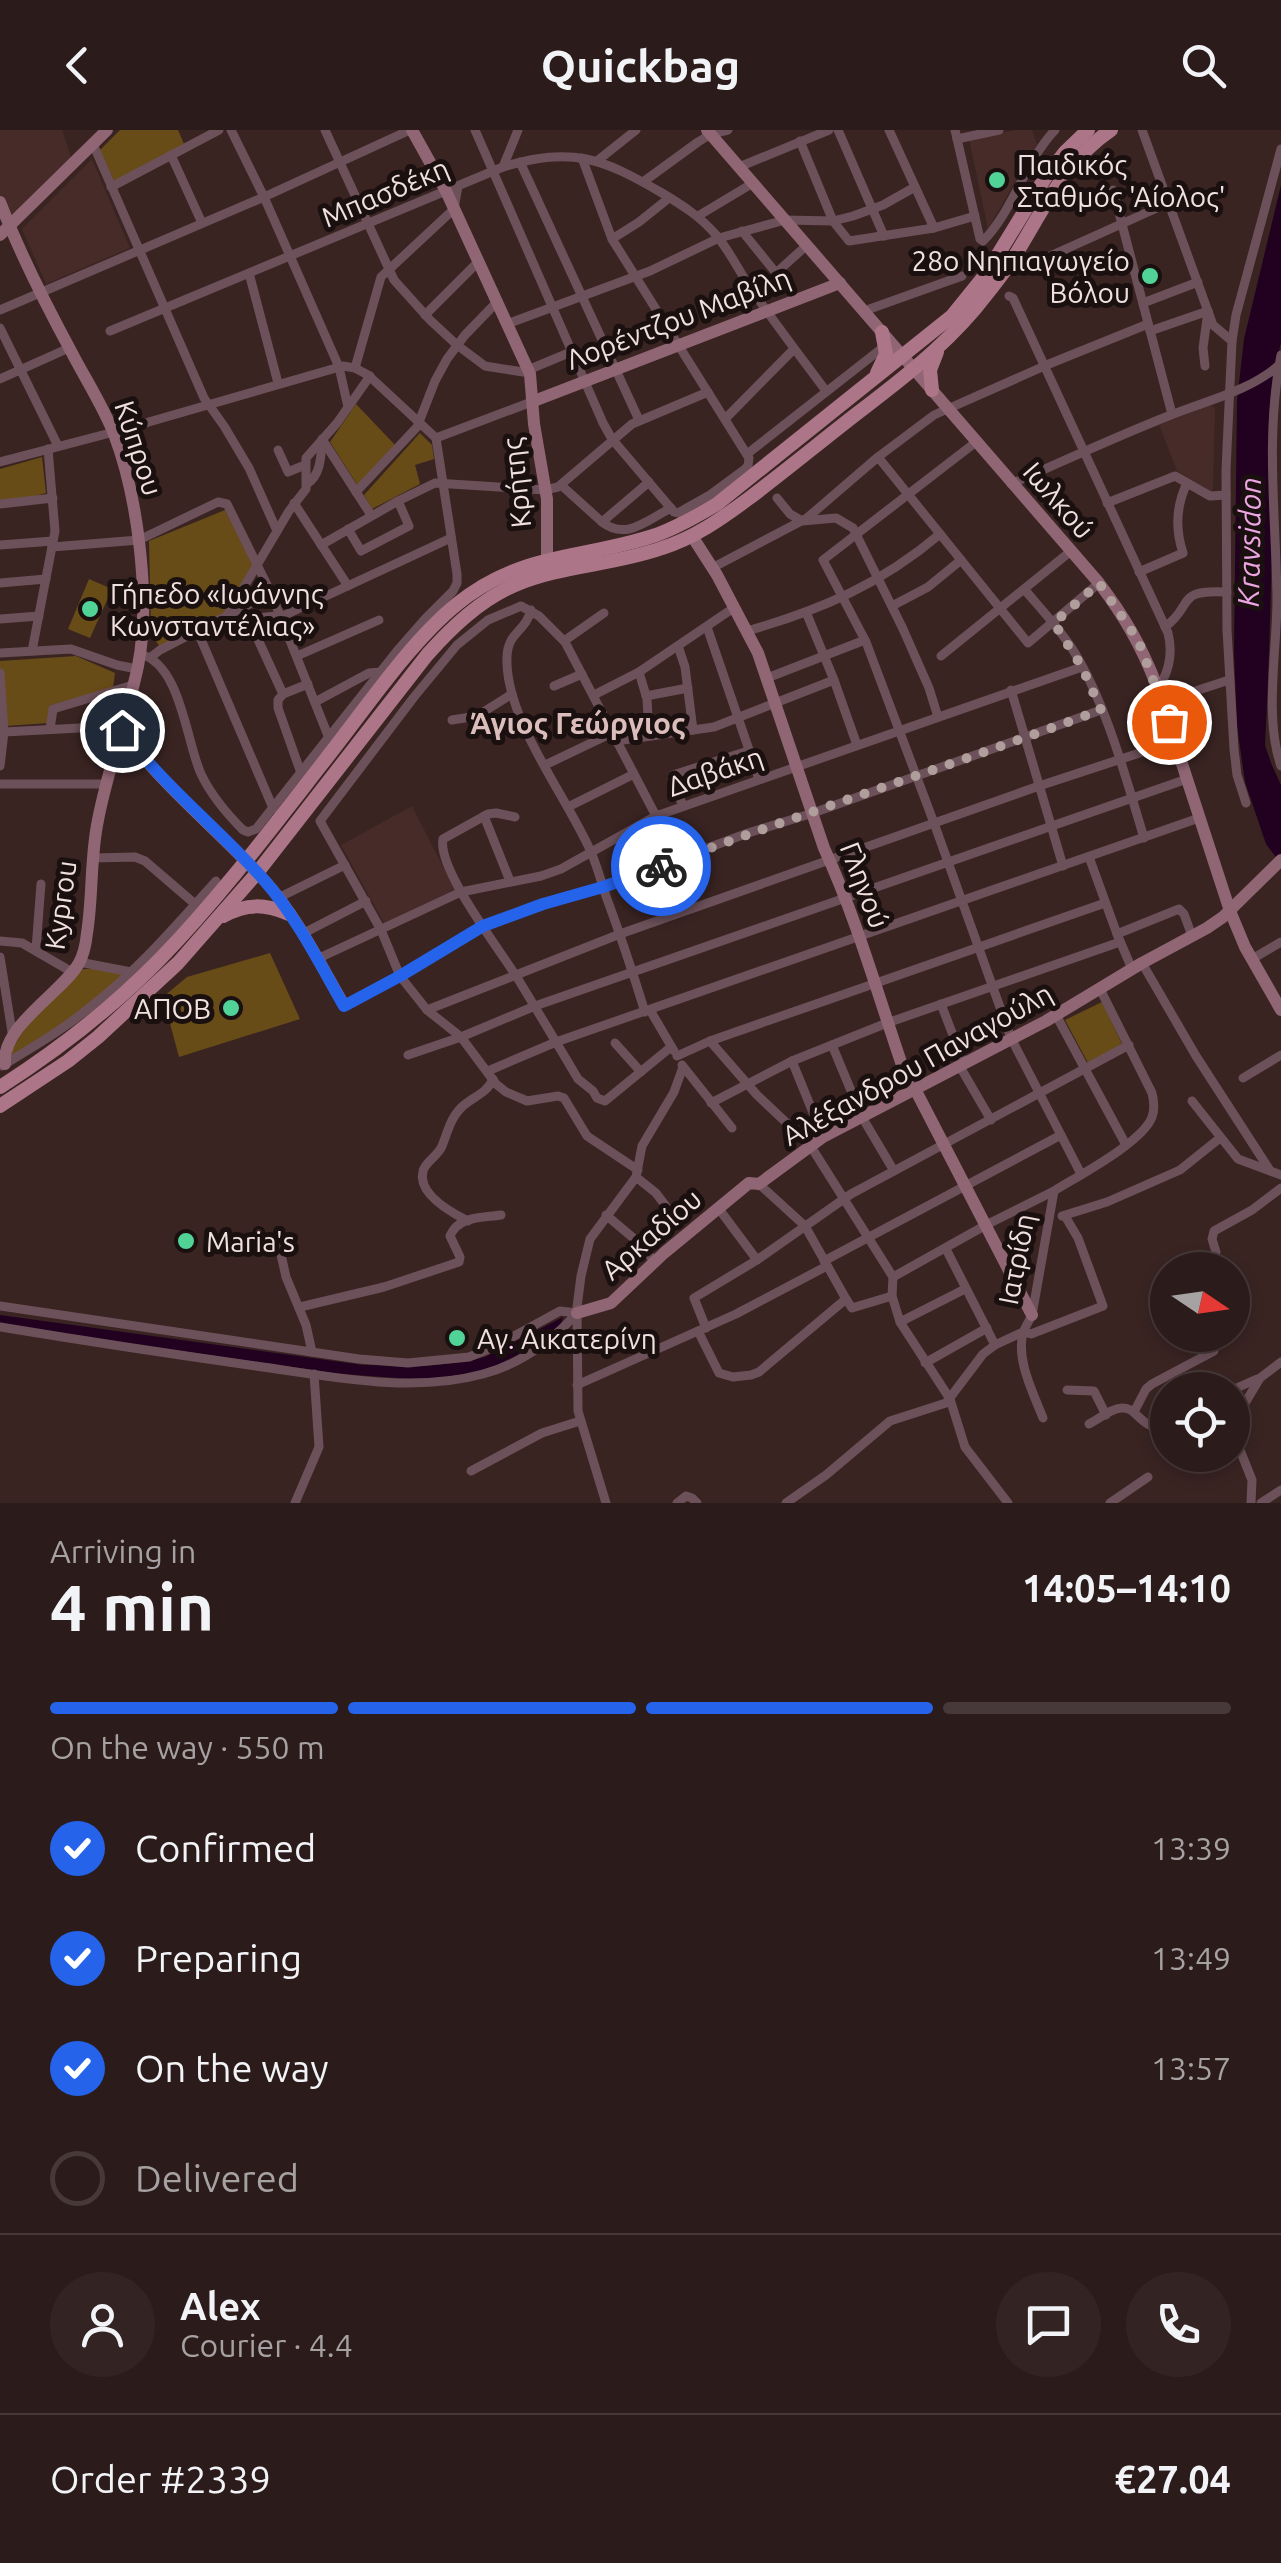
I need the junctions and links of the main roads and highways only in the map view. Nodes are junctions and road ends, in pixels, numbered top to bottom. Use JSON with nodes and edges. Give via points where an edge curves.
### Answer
{"nodes":[{"id":1,"x":1088,"y":130,"type":"edge"},
{"id":2,"x":1111,"y":130,"type":"edge"},
{"id":3,"x":884,"y":338,"type":"road end"},
{"id":4,"x":941,"y":344,"type":"junction"},
{"id":5,"x":909,"y":362,"type":"junction"},
{"id":6,"x":932,"y":390,"type":"road end"},
{"id":7,"x":858,"y":393,"type":"junction"},
{"id":8,"x":289,"y":914,"type":"road end"},
{"id":9,"x":218,"y":918,"type":"junction"},
{"id":10,"x":0,"y":1087,"type":"edge"},
{"id":11,"x":0,"y":1106,"type":"edge"}],
"edges":[{"from":1,"to":5,"type":"main road","via":[[1045,178],[986,274]]},
{"from":2,"to":4,"type":"main road","via":[[1069,168],[990,291]]},
{"from":3,"to":7,"type":"main road","via":[[881,368]]},
{"from":4,"to":5,"type":"main road"},
{"from":4,"to":6,"type":"main road","via":[[930,370]]},
{"from":5,"to":7,"type":"main road"},
{"from":5,"to":9,"type":"main road","via":[[746,501],[692,536],[512,586],[471,612],[427,655]]},
{"from":7,"to":10,"type":"main road","via":[[681,525],[511,570],[455,606],[161,958],[72,1037]]},
{"from":8,"to":9,"type":"main road","via":[[256,905]]},
{"from":9,"to":11,"type":"main road","via":[[98,1037]]}]}
